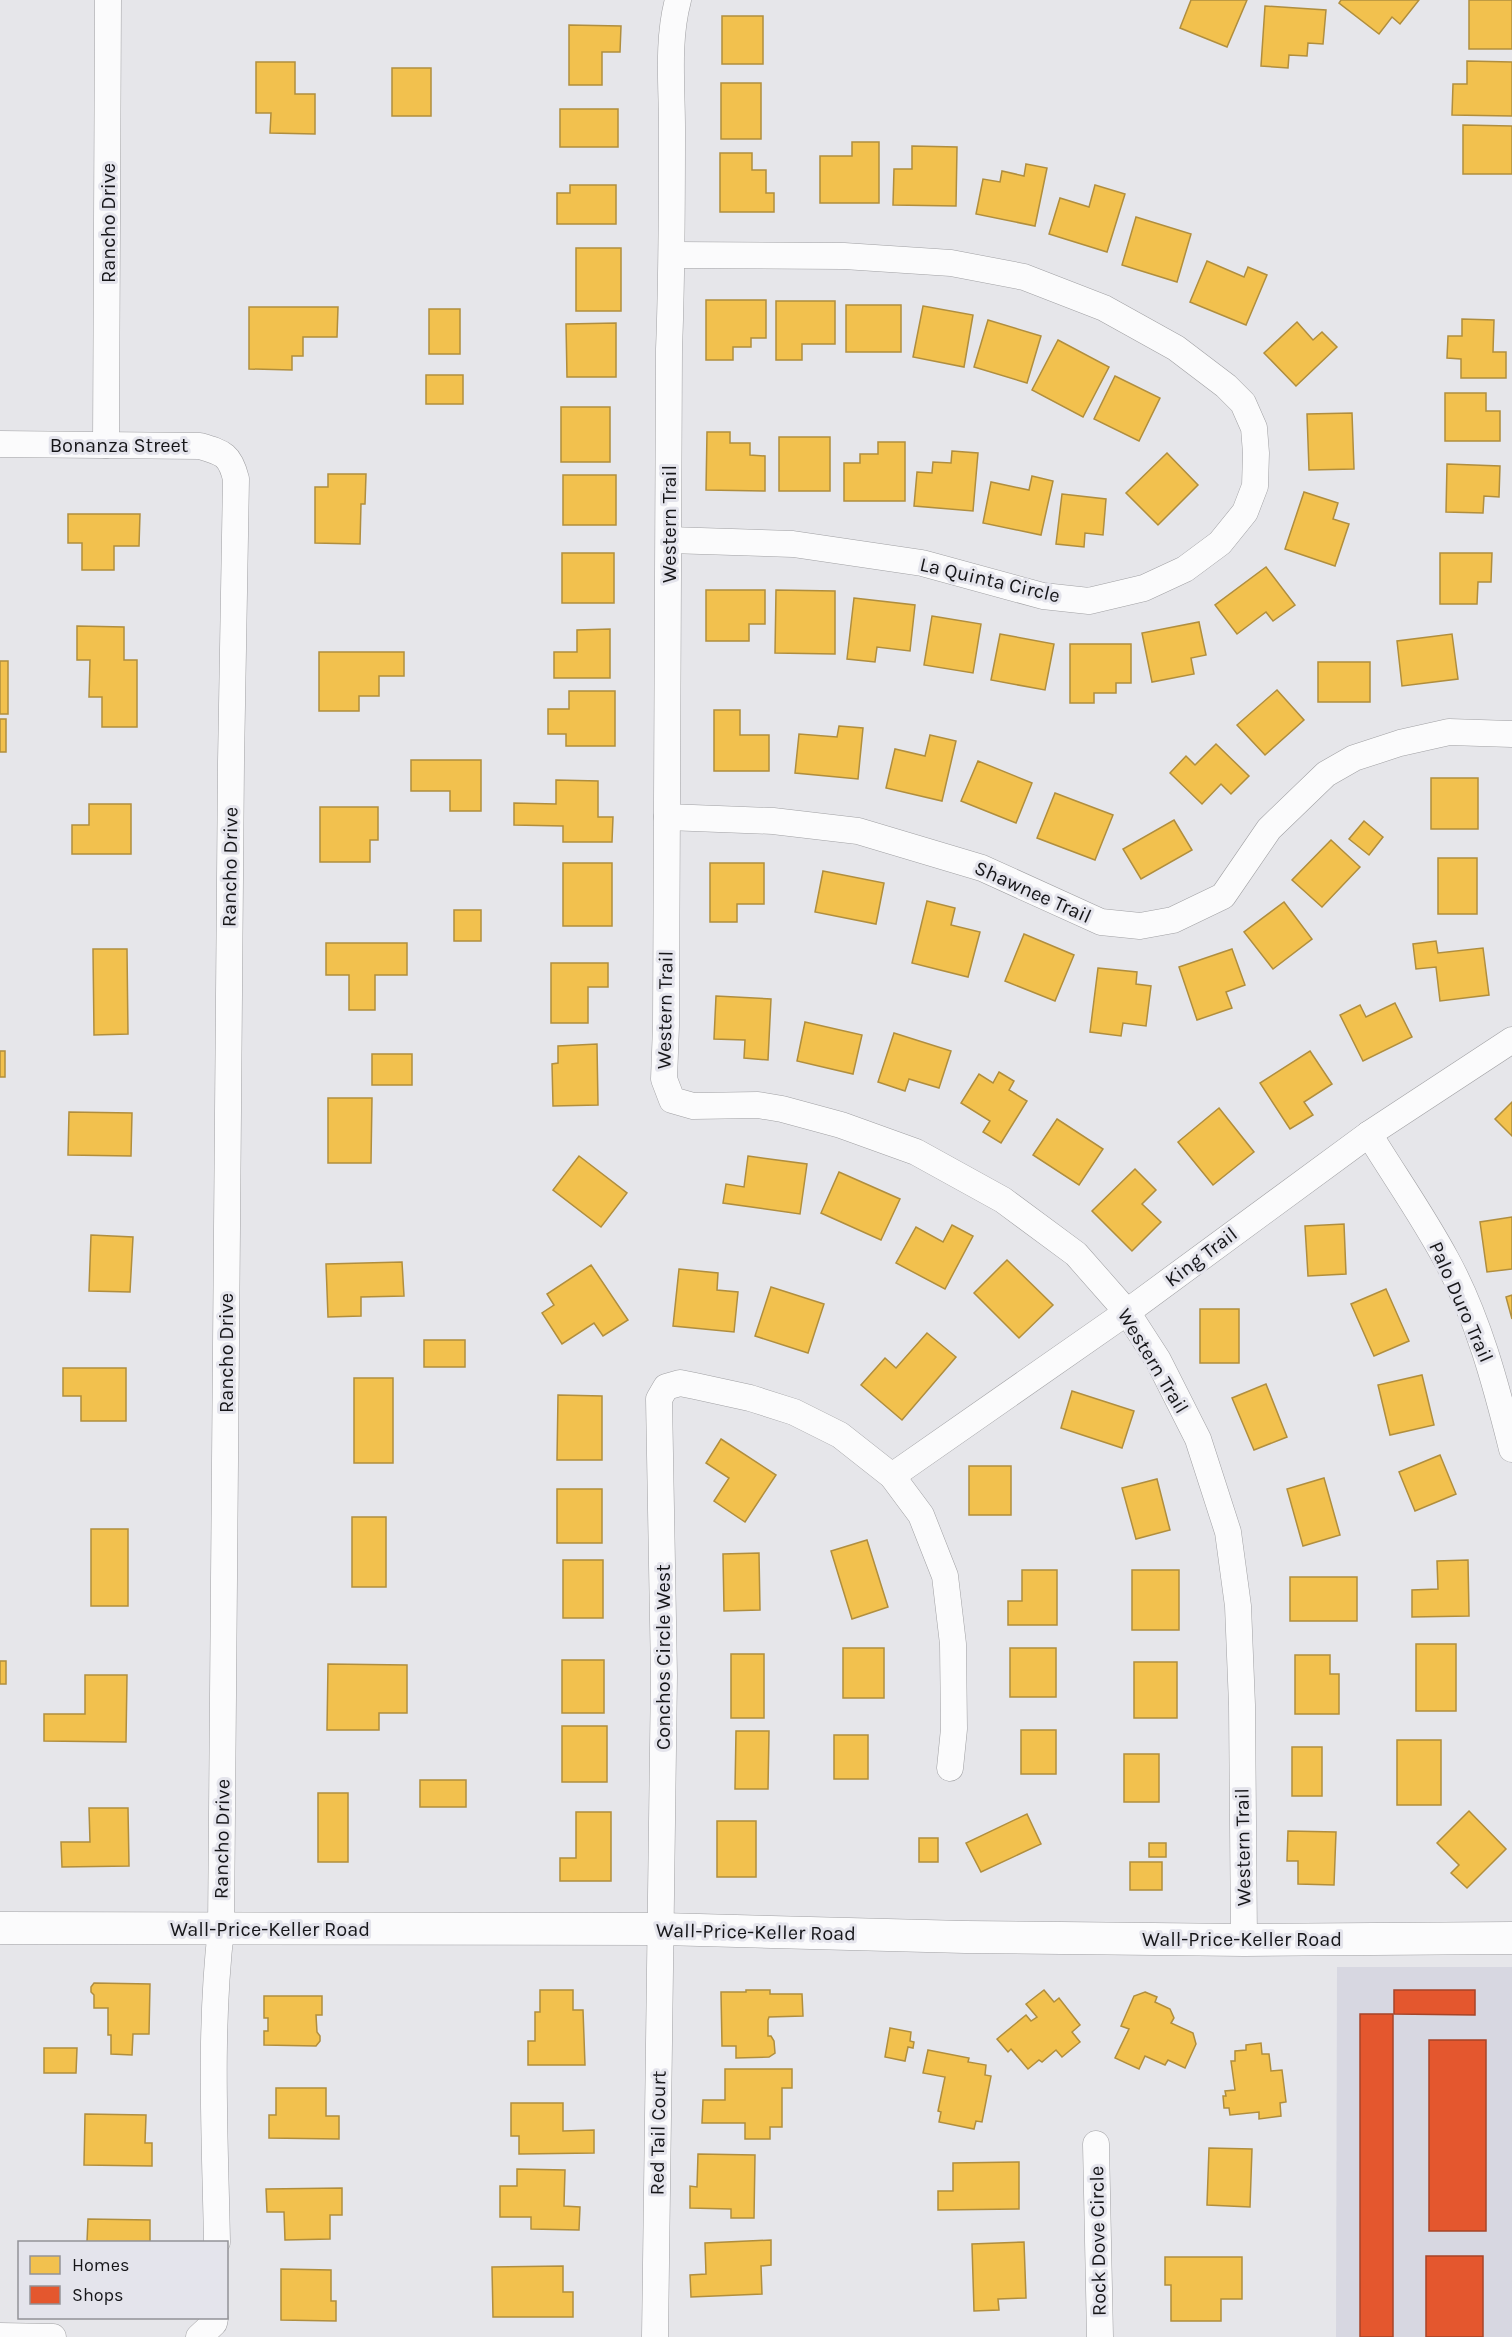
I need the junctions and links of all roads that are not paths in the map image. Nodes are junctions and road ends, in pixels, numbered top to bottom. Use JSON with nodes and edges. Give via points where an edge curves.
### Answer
{"nodes":[{"id":1,"x":108,"y":0,"type":"edge"},
{"id":2,"x":678,"y":0,"type":"edge"},
{"id":3,"x":673,"y":255,"type":"junction"},
{"id":4,"x":0,"y":444,"type":"edge"},
{"id":5,"x":106,"y":445,"type":"junction"},
{"id":6,"x":232,"y":463,"type":"joint"},
{"id":7,"x":669,"y":540,"type":"junction"},
{"id":8,"x":1512,"y":734,"type":"edge"},
{"id":9,"x":667,"y":816,"type":"junction"},
{"id":10,"x":1512,"y":1040,"type":"edge"},
{"id":11,"x":1369,"y":1134,"type":"junction"},
{"id":12,"x":1127,"y":1312,"type":"junction"},
{"id":13,"x":1512,"y":1449,"type":"edge"},
{"id":14,"x":892,"y":1476,"type":"junction"},
{"id":15,"x":950,"y":1768,"type":"dead end"},
{"id":16,"x":0,"y":1928,"type":"edge"},
{"id":17,"x":221,"y":1929,"type":"junction"},
{"id":18,"x":662,"y":1929,"type":"junction"},
{"id":19,"x":1512,"y":1938,"type":"edge"},
{"id":20,"x":1244,"y":1940,"type":"junction"},
{"id":21,"x":1096,"y":2144,"type":"dead end"},
{"id":22,"x":217,"y":2241,"type":"edge"},
{"id":23,"x":215,"y":2319,"type":"edge"},
{"id":24,"x":0,"y":2336,"type":"edge"},
{"id":25,"x":53,"y":2337,"type":"edge"},
{"id":26,"x":199,"y":2337,"type":"edge"},
{"id":27,"x":655,"y":2337,"type":"edge"},
{"id":28,"x":1100,"y":2337,"type":"edge"}],
"edges":[{"from":1,"to":5,"type":"street","name":"Rancho Drive"},
{"from":2,"to":3,"type":"street","name":"Western Trail","via":[[672,53]]},
{"from":3,"to":7,"type":"street","name":"Western Trail"},
{"from":3,"to":7,"type":"street","name":"La Quinta Circle","via":[[844,256],[951,263],[1024,277],[1104,308],[1184,354],[1243,403],[1254,428],[1256,453],[1255,486],[1245,512],[1220,543],[1185,569],[1144,588],[1089,601],[1043,596],[921,563],[828,549],[793,544]]},
{"from":4,"to":5,"type":"street","name":"Bonanza Street"},
{"from":5,"to":6,"type":"street","name":"Bonanza Street","via":[[200,446],[219,452]]},
{"from":6,"to":17,"type":"street","name":"Rancho Drive","via":[[236,479]]},
{"from":7,"to":9,"type":"street","name":"Western Trail"},
{"from":8,"to":9,"type":"street","name":"Shawnee Trail","via":[[1449,732],[1354,758],[1326,774],[1269,829],[1224,896],[1173,920],[1140,926],[1101,922],[982,868],[858,831],[773,821]]},
{"from":9,"to":12,"type":"street","name":"Western Trail","via":[[664,1079],[672,1100],[693,1106],[758,1105],[782,1109],[916,1152],[1003,1200],[1076,1254]]},
{"from":10,"to":11,"type":"street","name":"King Trail"},
{"from":11,"to":12,"type":"street","name":"King Trail"},
{"from":11,"to":13,"type":"street","name":"Palo Duro Trail","via":[[1447,1260],[1479,1333]]},
{"from":12,"to":14,"type":"street","name":"King Trail"},
{"from":12,"to":20,"type":"street","name":"Western Trail","via":[[1158,1360],[1198,1439],[1228,1532],[1238,1606],[1242,1705]]},
{"from":14,"to":15,"type":"street","via":[[921,1515],[945,1576],[953,1644],[954,1729]]},
{"from":14,"to":18,"type":"street","name":"Conchos Circle West","via":[[840,1435],[794,1412],[680,1383],[666,1388],[659,1399],[664,1675]]},
{"from":16,"to":17,"type":"street","name":"Wall-Price-Keller Road"},
{"from":17,"to":18,"type":"street","name":"Wall-Price-Keller Road"},
{"from":17,"to":22,"type":"street","name":"Rancho Drive","via":[[213,2032]]},
{"from":18,"to":20,"type":"street","name":"Wall-Price-Keller Road"},
{"from":18,"to":27,"type":"street","name":"Red Tail Court"},
{"from":19,"to":20,"type":"street","name":"Wall-Price-Keller Road"},
{"from":21,"to":28,"type":"street","name":"Rock Dove Circle"},
{"from":23,"to":26,"type":"street"},
{"from":24,"to":25,"type":"street"}]}
